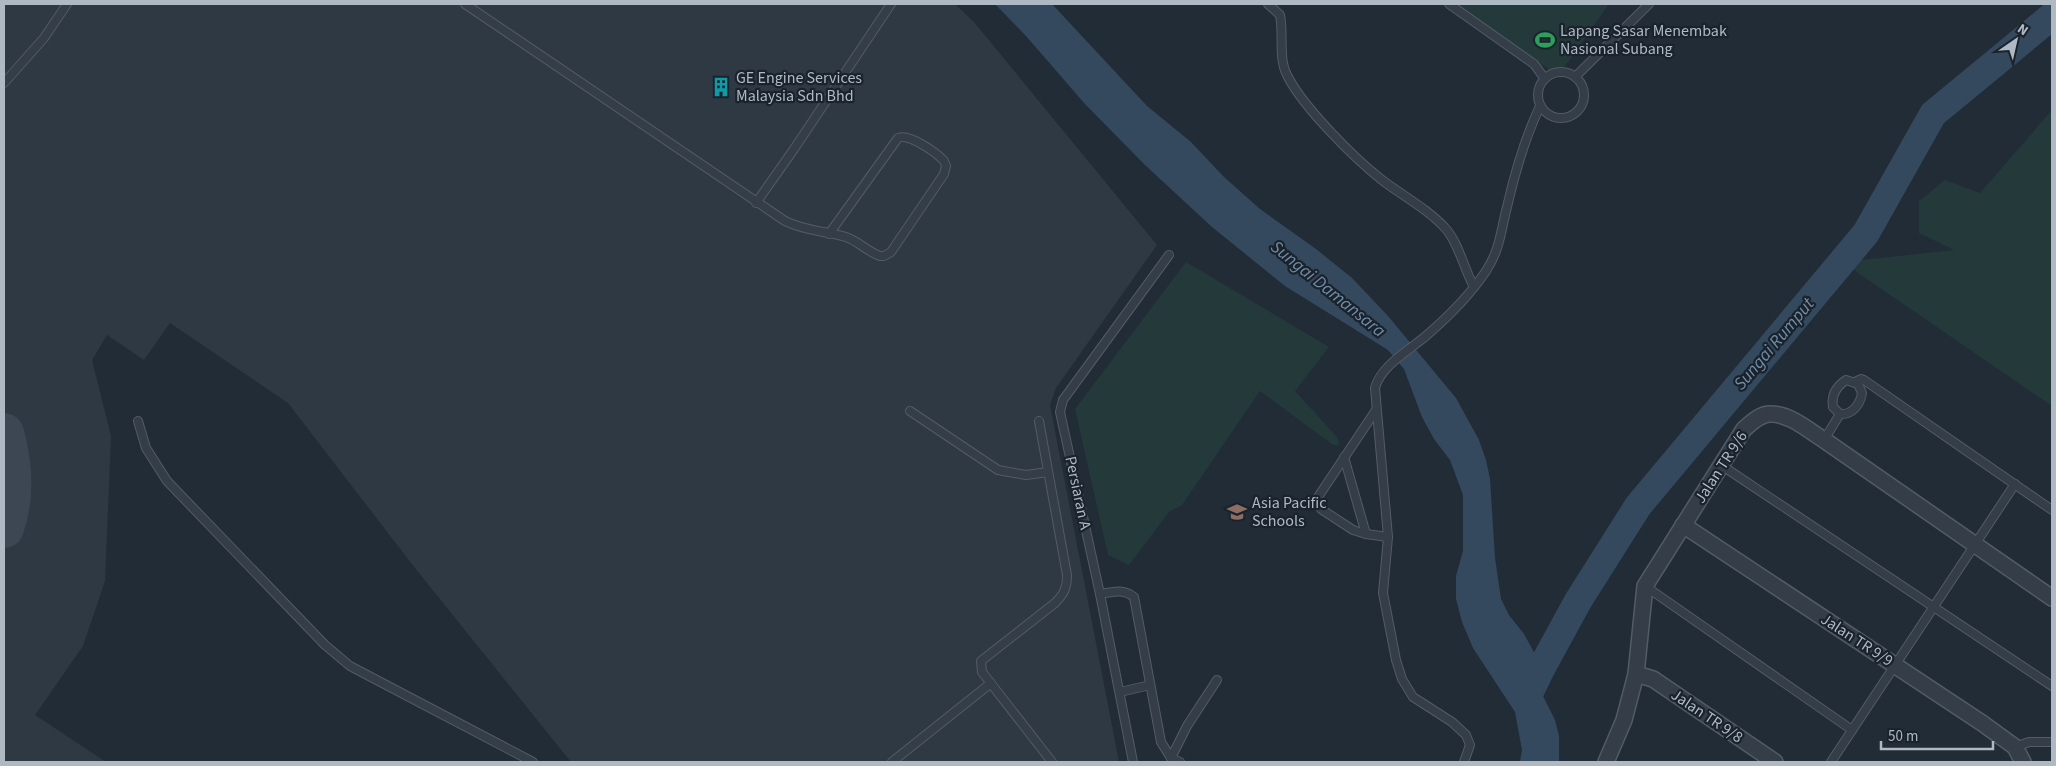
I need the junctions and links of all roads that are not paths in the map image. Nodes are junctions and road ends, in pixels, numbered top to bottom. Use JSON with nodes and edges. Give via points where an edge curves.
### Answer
{"nodes":[{"id":1,"x":67,"y":4,"type":"edge"},
{"id":2,"x":465,"y":4,"type":"edge"},
{"id":3,"x":891,"y":4,"type":"edge"},
{"id":4,"x":1268,"y":4,"type":"edge"},
{"id":5,"x":1449,"y":4,"type":"edge"},
{"id":6,"x":1649,"y":4,"type":"edge"},
{"id":7,"x":1574,"y":77,"type":"junction"},
{"id":8,"x":1545,"y":79,"type":"junction"},
{"id":9,"x":4,"y":84,"type":"edge"},
{"id":10,"x":1540,"y":106,"type":"junction"},
{"id":11,"x":756,"y":202,"type":"junction"},
{"id":12,"x":829,"y":234,"type":"junction"},
{"id":13,"x":1168,"y":256,"type":"dead end"},
{"id":14,"x":1474,"y":287,"type":"junction"},
{"id":15,"x":1855,"y":382,"type":"junction"},
{"id":16,"x":1376,"y":410,"type":"junction"},
{"id":17,"x":910,"y":411,"type":"dead end"},
{"id":18,"x":1840,"y":414,"type":"junction"},
{"id":19,"x":138,"y":421,"type":"dead end"},
{"id":20,"x":1039,"y":421,"type":"dead end"},
{"id":21,"x":1824,"y":440,"type":"junction"},
{"id":22,"x":1344,"y":457,"type":"junction"},
{"id":23,"x":1721,"y":465,"type":"junction"},
{"id":24,"x":1048,"y":472,"type":"junction"},
{"id":25,"x":2014,"y":484,"type":"junction"},
{"id":26,"x":2052,"y":510,"type":"edge"},
{"id":27,"x":1683,"y":525,"type":"junction"},
{"id":28,"x":1366,"y":534,"type":"junction"},
{"id":29,"x":1388,"y":538,"type":"junction"},
{"id":30,"x":1974,"y":546,"type":"junction"},
{"id":31,"x":1644,"y":586,"type":"junction"},
{"id":32,"x":1100,"y":594,"type":"junction"},
{"id":33,"x":2052,"y":598,"type":"edge"},
{"id":34,"x":1934,"y":606,"type":"junction"},
{"id":35,"x":1895,"y":665,"type":"junction"},
{"id":36,"x":1636,"y":674,"type":"junction"},
{"id":37,"x":1217,"y":680,"type":"dead end"},
{"id":38,"x":992,"y":683,"type":"junction"},
{"id":39,"x":1150,"y":685,"type":"junction"},
{"id":40,"x":2052,"y":686,"type":"edge"},
{"id":41,"x":1120,"y":692,"type":"junction"},
{"id":42,"x":1852,"y":730,"type":"junction"},
{"id":43,"x":2052,"y":742,"type":"edge"},
{"id":44,"x":2015,"y":747,"type":"junction"},
{"id":45,"x":1171,"y":758,"type":"junction"},
{"id":46,"x":533,"y":762,"type":"edge"},
{"id":47,"x":892,"y":762,"type":"edge"},
{"id":48,"x":1052,"y":762,"type":"edge"},
{"id":49,"x":1133,"y":762,"type":"edge"},
{"id":50,"x":1180,"y":762,"type":"edge"},
{"id":51,"x":1464,"y":762,"type":"edge"},
{"id":52,"x":1606,"y":762,"type":"edge"},
{"id":53,"x":1775,"y":762,"type":"edge"},
{"id":54,"x":1831,"y":762,"type":"edge"},
{"id":55,"x":2023,"y":762,"type":"edge"}],
"edges":[{"from":1,"to":9,"type":"lane","via":[[44,38]]},
{"from":2,"to":11,"type":"lane"},
{"from":3,"to":11,"type":"lane"},
{"from":4,"to":14,"type":"lane","via":[[1280,15],[1286,74],[1303,100],[1380,178],[1428,212],[1447,230]]},
{"from":5,"to":8,"type":"lane","via":[[1534,64]]},
{"from":6,"to":7,"type":"lane"},
{"from":7,"to":8,"type":"lane","via":[[1560,73]]},
{"from":7,"to":10,"type":"lane","via":[[1580,83],[1583,98],[1576,112],[1562,118],[1554,117]]},
{"from":8,"to":10,"type":"lane","via":[[1538,92]]},
{"from":10,"to":14,"type":"lane","via":[[1517,169],[1501,241],[1487,270]]},
{"from":11,"to":12,"type":"lane","via":[[796,227]]},
{"from":12,"to":12,"type":"lane","via":[[848,238],[880,256],[888,255],[944,174],[944,161],[911,138],[898,138]]},
{"from":13,"to":32,"type":"lane","name":"Persiaran A","via":[[1063,400],[1060,412]]},
{"from":14,"to":16,"type":"lane","via":[[1377,381]]},
{"from":15,"to":18,"type":"lane","via":[[1861,388],[1861,399],[1851,412]]},
{"from":15,"to":18,"type":"lane","via":[[1846,380],[1836,390],[1832,403]]},
{"from":15,"to":25,"type":"lane","via":[[1864,380]]},
{"from":16,"to":22,"type":"lane"},
{"from":16,"to":29,"type":"lane"},
{"from":17,"to":24,"type":"lane","via":[[998,470],[1026,475]]},
{"from":18,"to":21,"type":"lane"},
{"from":19,"to":46,"type":"lane","via":[[146,448],[167,481],[325,646],[350,666]]},
{"from":20,"to":24,"type":"lane"},
{"from":21,"to":23,"type":"street","name":"Jalan TR 9/6","via":[[1789,418],[1770,414],[1756,419],[1744,429]]},
{"from":21,"to":30,"type":"street","name":"Jalan TR 9/6"},
{"from":22,"to":28,"type":"lane"},
{"from":22,"to":28,"type":"lane","via":[[1318,497],[1318,502],[1321,509],[1353,530]]},
{"from":23,"to":27,"type":"street","name":"Jalan TR 9/6"},
{"from":23,"to":34,"type":"lane"},
{"from":24,"to":38,"type":"lane","via":[[1067,585],[1055,603],[981,661],[982,672]]},
{"from":25,"to":26,"type":"lane"},
{"from":25,"to":30,"type":"lane"},
{"from":27,"to":31,"type":"street","name":"Jalan TR 9/6"},
{"from":27,"to":35,"type":"street","name":"Jalan TR 9/9"},
{"from":28,"to":29,"type":"lane"},
{"from":29,"to":51,"type":"lane","via":[[1383,593],[1402,679],[1413,697],[1466,735],[1470,745]]},
{"from":30,"to":33,"type":"street","name":"Jalan TR 9/6"},
{"from":30,"to":34,"type":"lane"},
{"from":31,"to":36,"type":"street","name":"Jalan TR 9/6"},
{"from":31,"to":42,"type":"lane"},
{"from":32,"to":39,"type":"lane","via":[[1121,590],[1134,597]]},
{"from":32,"to":41,"type":"lane","name":"Persiaran A"},
{"from":34,"to":35,"type":"lane"},
{"from":34,"to":40,"type":"lane"},
{"from":35,"to":42,"type":"lane"},
{"from":35,"to":44,"type":"street","name":"Jalan TR 9/9"},
{"from":36,"to":52,"type":"street","name":"Jalan TR 9/6","via":[[1624,720]]},
{"from":36,"to":53,"type":"street","name":"Jalan TR 9/8","via":[[1653,679]]},
{"from":37,"to":45,"type":"lane"},
{"from":38,"to":47,"type":"lane"},
{"from":38,"to":48,"type":"lane"},
{"from":39,"to":41,"type":"lane"},
{"from":39,"to":45,"type":"lane","via":[[1161,742]]},
{"from":41,"to":49,"type":"lane","name":"Persiaran A"},
{"from":42,"to":54,"type":"lane"},
{"from":43,"to":44,"type":"lane","via":[[2029,742]]},
{"from":44,"to":55,"type":"street","name":"Jalan TR 9/9"},
{"from":45,"to":50,"type":"lane"}]}
